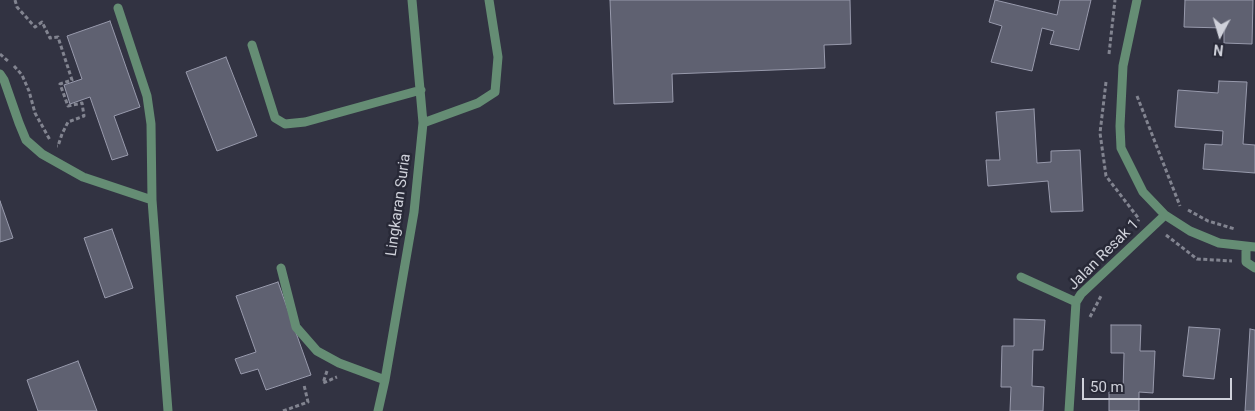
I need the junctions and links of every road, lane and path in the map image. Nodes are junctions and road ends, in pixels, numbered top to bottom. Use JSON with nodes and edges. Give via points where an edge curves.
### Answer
{"nodes":[{"id":1,"x":15,"y":0,"type":"edge"},
{"id":2,"x":412,"y":0,"type":"edge"},
{"id":3,"x":489,"y":0,"type":"edge"},
{"id":4,"x":1115,"y":0,"type":"edge"},
{"id":5,"x":1136,"y":0,"type":"edge"},
{"id":6,"x":118,"y":8,"type":"dead end"},
{"id":7,"x":252,"y":45,"type":"dead end"},
{"id":8,"x":0,"y":54,"type":"edge"},
{"id":9,"x":1109,"y":57,"type":"dead end"},
{"id":10,"x":0,"y":74,"type":"edge"},
{"id":11,"x":1107,"y":76,"type":"dead end"},
{"id":12,"x":421,"y":90,"type":"junction"},
{"id":13,"x":1136,"y":93,"type":"dead end"},
{"id":14,"x":423,"y":123,"type":"junction"},
{"id":15,"x":152,"y":200,"type":"junction"},
{"id":16,"x":1165,"y":215,"type":"junction"},
{"id":17,"x":1132,"y":226,"type":"dead end"},
{"id":18,"x":1236,"y":229,"type":"dead end"},
{"id":19,"x":1161,"y":230,"type":"dead end"},
{"id":20,"x":1250,"y":246,"type":"edge"},
{"id":21,"x":1246,"y":262,"type":"junction"},
{"id":22,"x":281,"y":268,"type":"dead end"},
{"id":23,"x":1255,"y":268,"type":"edge"},
{"id":24,"x":1021,"y":277,"type":"dead end"},
{"id":25,"x":1103,"y":293,"type":"dead end"},
{"id":26,"x":1076,"y":302,"type":"junction"},
{"id":27,"x":1087,"y":323,"type":"dead end"},
{"id":28,"x":331,"y":359,"type":"junction"},
{"id":29,"x":341,"y":378,"type":"dead end"},
{"id":30,"x":385,"y":380,"type":"junction"},
{"id":31,"x":304,"y":385,"type":"dead end"},
{"id":32,"x":168,"y":411,"type":"edge"},
{"id":33,"x":283,"y":411,"type":"edge"},
{"id":34,"x":378,"y":411,"type":"edge"},
{"id":35,"x":1069,"y":411,"type":"edge"}],
"edges":[{"from":1,"to":8,"type":"path","via":[[17,7],[35,26],[42,22],[50,38],[58,37],[72,80],[60,84],[68,106],[82,103],[84,116],[68,122],[58,146],[44,132],[22,75]]},
{"from":2,"to":12,"type":"street","name":"Lingkaran Suria"},
{"from":3,"to":14,"type":"street","via":[[498,57],[495,92],[478,103]]},
{"from":4,"to":9,"type":"path"},
{"from":5,"to":16,"type":"street","via":[[1123,66],[1121,148],[1143,192]]},
{"from":6,"to":15,"type":"street","via":[[147,96],[151,124]]},
{"from":7,"to":12,"type":"street","via":[[275,118],[285,124],[305,122]]},
{"from":10,"to":15,"type":"street","via":[[26,140],[42,154],[83,177]]},
{"from":11,"to":17,"type":"path","via":[[1100,133],[1106,176],[1139,219]]},
{"from":12,"to":14,"type":"street","name":"Lingkaran Suria"},
{"from":13,"to":18,"type":"path","via":[[1179,205],[1208,221]]},
{"from":14,"to":30,"type":"street","name":"Lingkaran Suria","via":[[414,212]]},
{"from":15,"to":32,"type":"street"},
{"from":16,"to":20,"type":"street","via":[[1190,232],[1219,243]]},
{"from":16,"to":26,"type":"street","name":"Jalan Resak 1"},
{"from":19,"to":21,"type":"path","via":[[1197,258]]},
{"from":20,"to":21,"type":"street"},
{"from":21,"to":23,"type":"street"},
{"from":22,"to":28,"type":"street","via":[[296,327],[317,351]]},
{"from":24,"to":26,"type":"street"},
{"from":25,"to":27,"type":"path"},
{"from":26,"to":35,"type":"street","name":"Jalan Resak 1"},
{"from":28,"to":29,"type":"path","via":[[324,383],[335,377]]},
{"from":28,"to":30,"type":"street"},
{"from":30,"to":34,"type":"street","name":"Lingkaran Suria"},
{"from":31,"to":33,"type":"path","via":[[308,402]]}]}
